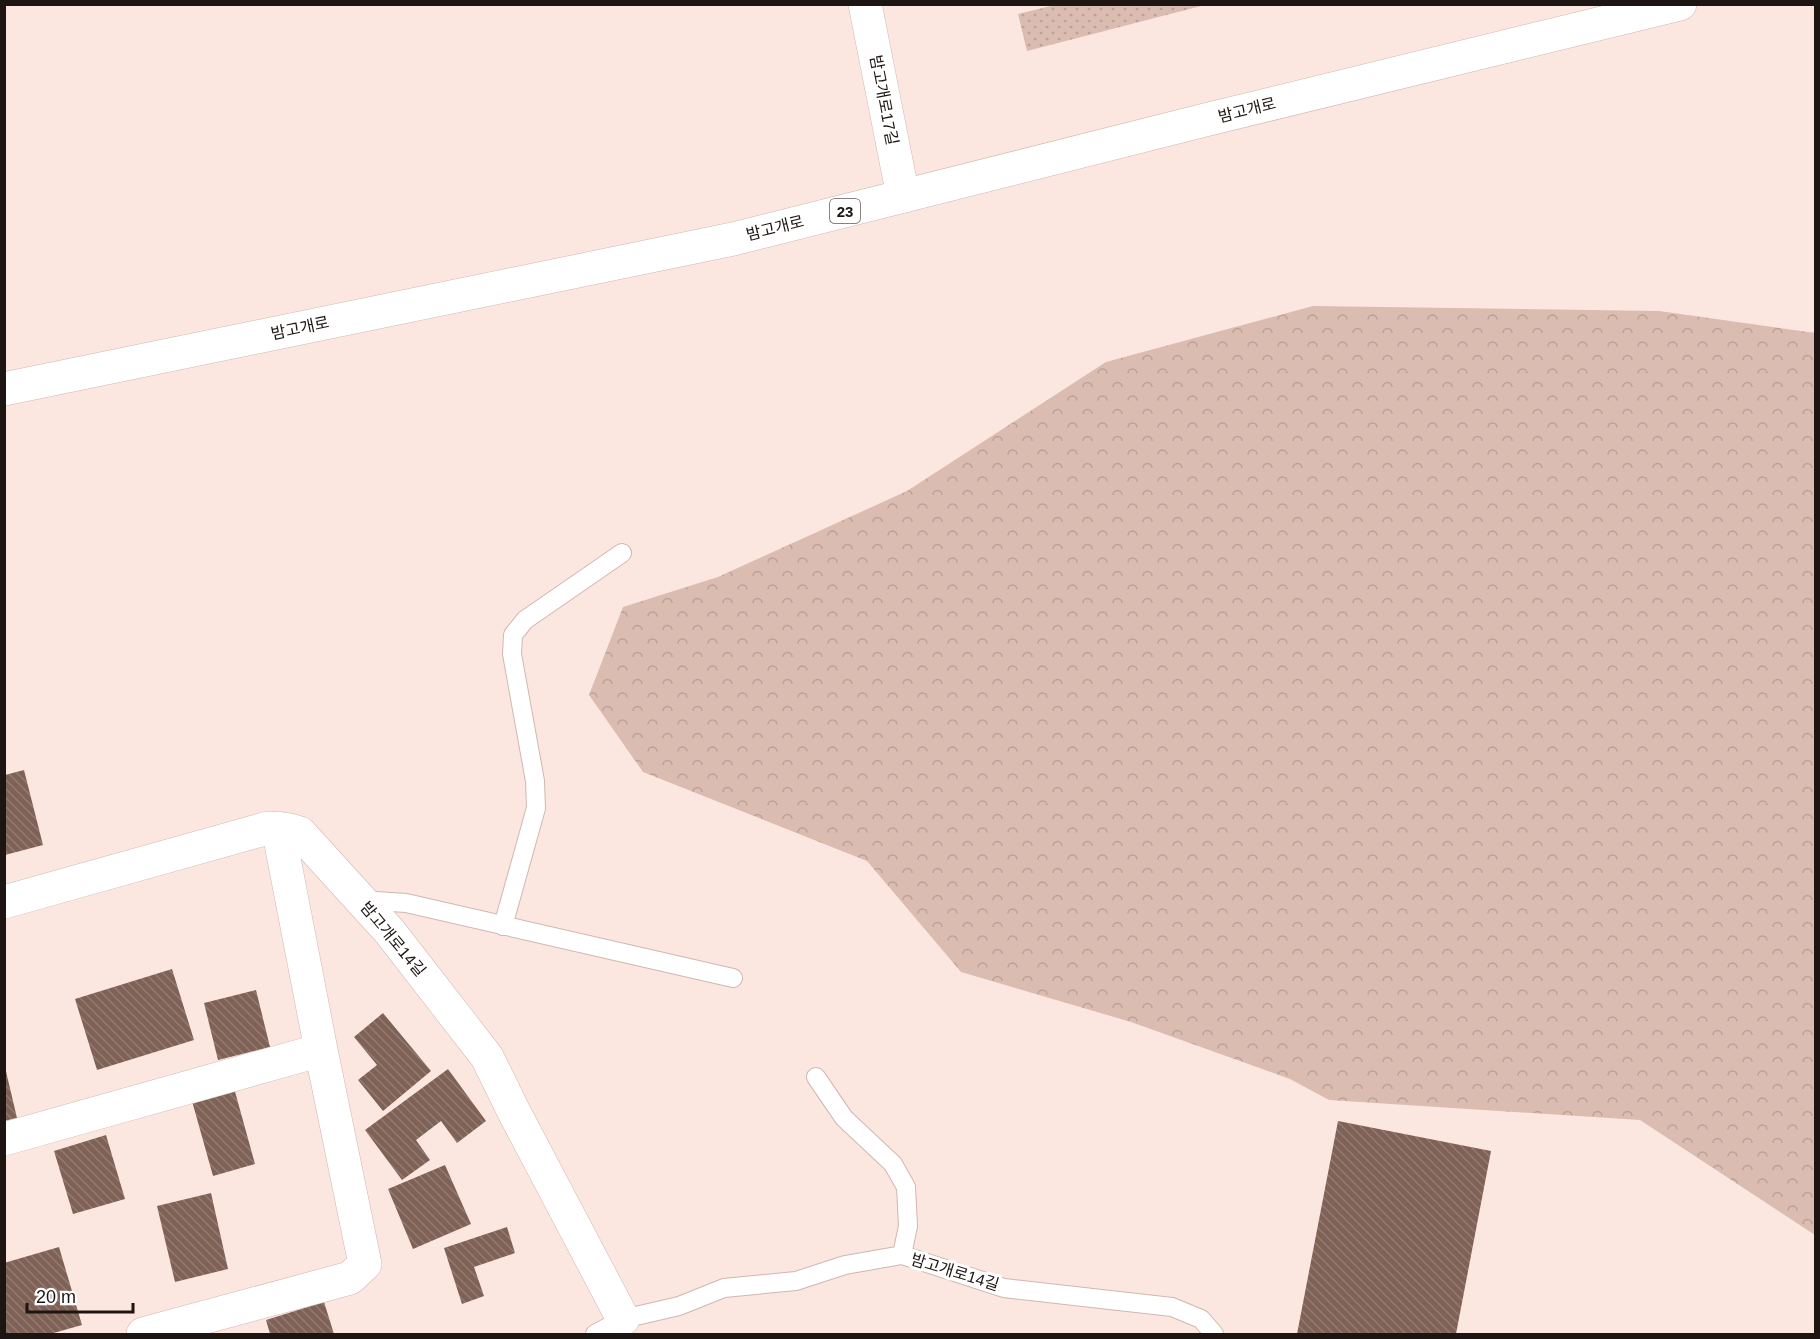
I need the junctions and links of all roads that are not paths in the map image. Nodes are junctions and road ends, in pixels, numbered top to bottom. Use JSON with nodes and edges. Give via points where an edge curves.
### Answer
{"nodes":[{"id":1,"x":865,"y":4,"type":"edge"},
{"id":2,"x":1680,"y":4,"type":"edge"},
{"id":3,"x":903,"y":196,"type":"junction"},
{"id":4,"x":4,"y":389,"type":"edge"},
{"id":5,"x":622,"y":553,"type":"dead end"},
{"id":6,"x":278,"y":828,"type":"junction"},
{"id":7,"x":361,"y":900,"type":"junction"},
{"id":8,"x":4,"y":902,"type":"edge"},
{"id":9,"x":503,"y":926,"type":"junction"},
{"id":10,"x":733,"y":978,"type":"dead end"},
{"id":11,"x":321,"y":1050,"type":"junction"},
{"id":12,"x":816,"y":1077,"type":"dead end"},
{"id":13,"x":4,"y":1139,"type":"edge"},
{"id":14,"x":902,"y":1255,"type":"junction"},
{"id":15,"x":623,"y":1319,"type":"junction"},
{"id":16,"x":143,"y":1335,"type":"edge"},
{"id":17,"x":595,"y":1335,"type":"edge"},
{"id":18,"x":1214,"y":1335,"type":"edge"}],
"edges":[{"from":1,"to":3,"type":"street","name":"밤고개로17길"},
{"from":2,"to":3,"type":"street","name":"밤고개로","number":"23"},
{"from":3,"to":4,"type":"street","name":"밤고개로","number":"23","via":[[733,239]]},
{"from":5,"to":9,"type":"lane","via":[[525,620],[513,635],[512,654],[535,781],[536,808]]},
{"from":6,"to":7,"type":"street","name":"밤고개로14길","via":[[300,833]]},
{"from":6,"to":8,"type":"street"},
{"from":6,"to":11,"type":"street"},
{"from":7,"to":9,"type":"lane","via":[[406,903]]},
{"from":7,"to":15,"type":"street","name":"밤고개로14길","via":[[487,1057]]},
{"from":9,"to":10,"type":"lane"},
{"from":11,"to":13,"type":"street"},
{"from":11,"to":16,"type":"street","via":[[365,1264],[350,1278]]},
{"from":12,"to":14,"type":"lane","via":[[844,1118],[893,1164],[906,1187],[908,1226]]},
{"from":14,"to":15,"type":"lane","name":"밤고개로14길","via":[[845,1265],[796,1281],[724,1288],[679,1306]]},
{"from":14,"to":18,"type":"lane","name":"밤고개로14길","via":[[1004,1288],[1172,1307],[1201,1319]]},
{"from":15,"to":17,"type":"lane","name":"밤고개로14길"}]}
